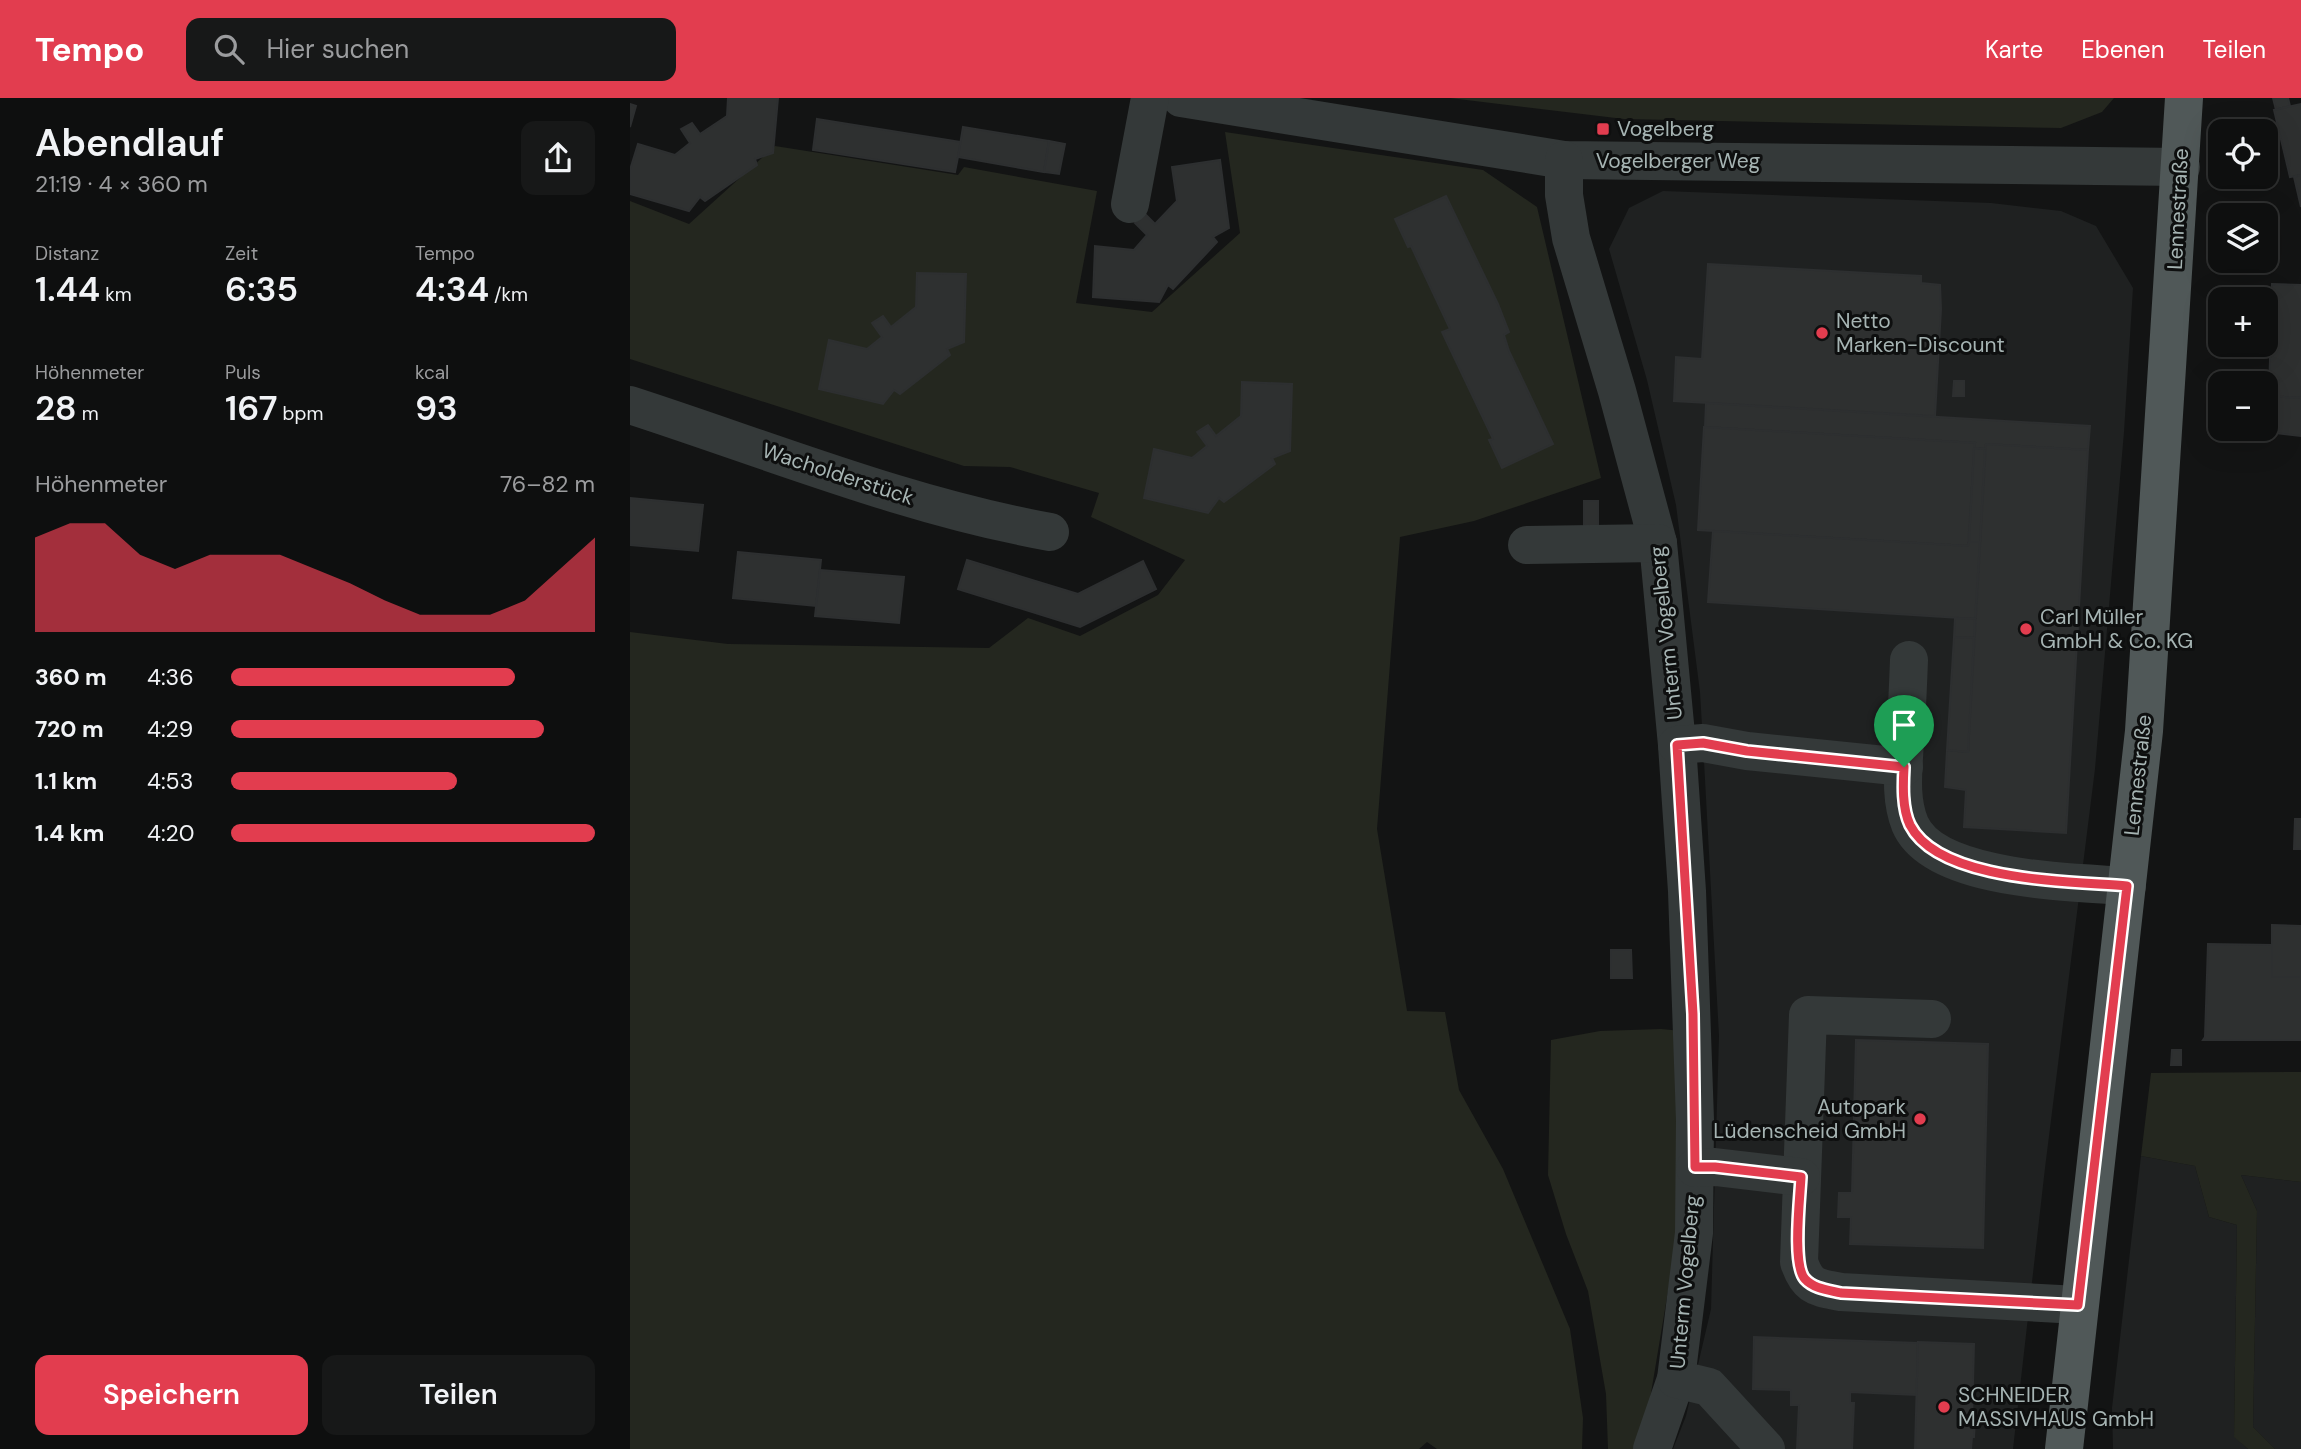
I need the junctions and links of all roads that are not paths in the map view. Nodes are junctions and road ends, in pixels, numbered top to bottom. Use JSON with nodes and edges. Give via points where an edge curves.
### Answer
{"nodes":[{"id":1,"x":1150,"y":98,"type":"edge"},
{"id":2,"x":2184,"y":98,"type":"edge"},
{"id":3,"x":1205,"y":100,"type":"edge"},
{"id":4,"x":1564,"y":160,"type":"junction"},
{"id":5,"x":2181,"y":167,"type":"junction"},
{"id":6,"x":1130,"y":204,"type":"dead end"},
{"id":7,"x":630,"y":405,"type":"edge"},
{"id":8,"x":1050,"y":532,"type":"dead end"},
{"id":9,"x":1658,"y":542,"type":"junction"},
{"id":10,"x":1527,"y":545,"type":"dead end"},
{"id":11,"x":1909,"y":660,"type":"dead end"},
{"id":12,"x":1677,"y":745,"type":"junction"},
{"id":13,"x":1904,"y":767,"type":"junction"},
{"id":14,"x":2127,"y":886,"type":"junction"},
{"id":15,"x":1932,"y":1019,"type":"dead end"},
{"id":16,"x":1695,"y":1167,"type":"junction"},
{"id":17,"x":1801,"y":1177,"type":"junction"},
{"id":18,"x":2078,"y":1305,"type":"junction"},
{"id":19,"x":1676,"y":1379,"type":"junction"},
{"id":20,"x":1652,"y":1449,"type":"edge"},
{"id":21,"x":1766,"y":1449,"type":"edge"},
{"id":22,"x":2064,"y":1449,"type":"edge"}],
"edges":[{"from":1,"to":6,"type":"street"},
{"from":2,"to":5,"type":"main road","name":"Lennestraße"},
{"from":3,"to":4,"type":"street","name":"Vogelberger Weg"},
{"from":4,"to":5,"type":"street","name":"Vogelberger Weg"},
{"from":4,"to":9,"type":"street","name":"Unterm Vogelberg","via":[[1563,195],[1571,238]]},
{"from":5,"to":14,"type":"main road","name":"Lennestraße","via":[[2144,731]]},
{"from":7,"to":8,"type":"street","name":"Wacholderstück","via":[[864,484],[961,513]]},
{"from":9,"to":10,"type":"street"},
{"from":9,"to":12,"type":"street","name":"Unterm Vogelberg"},
{"from":11,"to":13,"type":"street"},
{"from":12,"to":13,"type":"street","via":[[1703,743]]},
{"from":12,"to":16,"type":"street","name":"Unterm Vogelberg","via":[[1693,1014]]},
{"from":13,"to":14,"type":"street","via":[[1902,791],[1910,825],[1928,846],[1958,862],[2003,875]]},
{"from":14,"to":18,"type":"main road","name":"Lennestraße"},
{"from":15,"to":17,"type":"street","via":[[1808,1015]]},
{"from":16,"to":17,"type":"street"},
{"from":16,"to":19,"type":"street","name":"Unterm Vogelberg","via":[[1693,1233]]},
{"from":17,"to":18,"type":"street","via":[[1798,1262],[1804,1279],[1818,1287],[1841,1293]]},
{"from":18,"to":22,"type":"main road","name":"Lennestraße"},
{"from":19,"to":20,"type":"street","name":"Unterm Vogelberg"},
{"from":19,"to":21,"type":"street","via":[[1709,1387]]}]}
